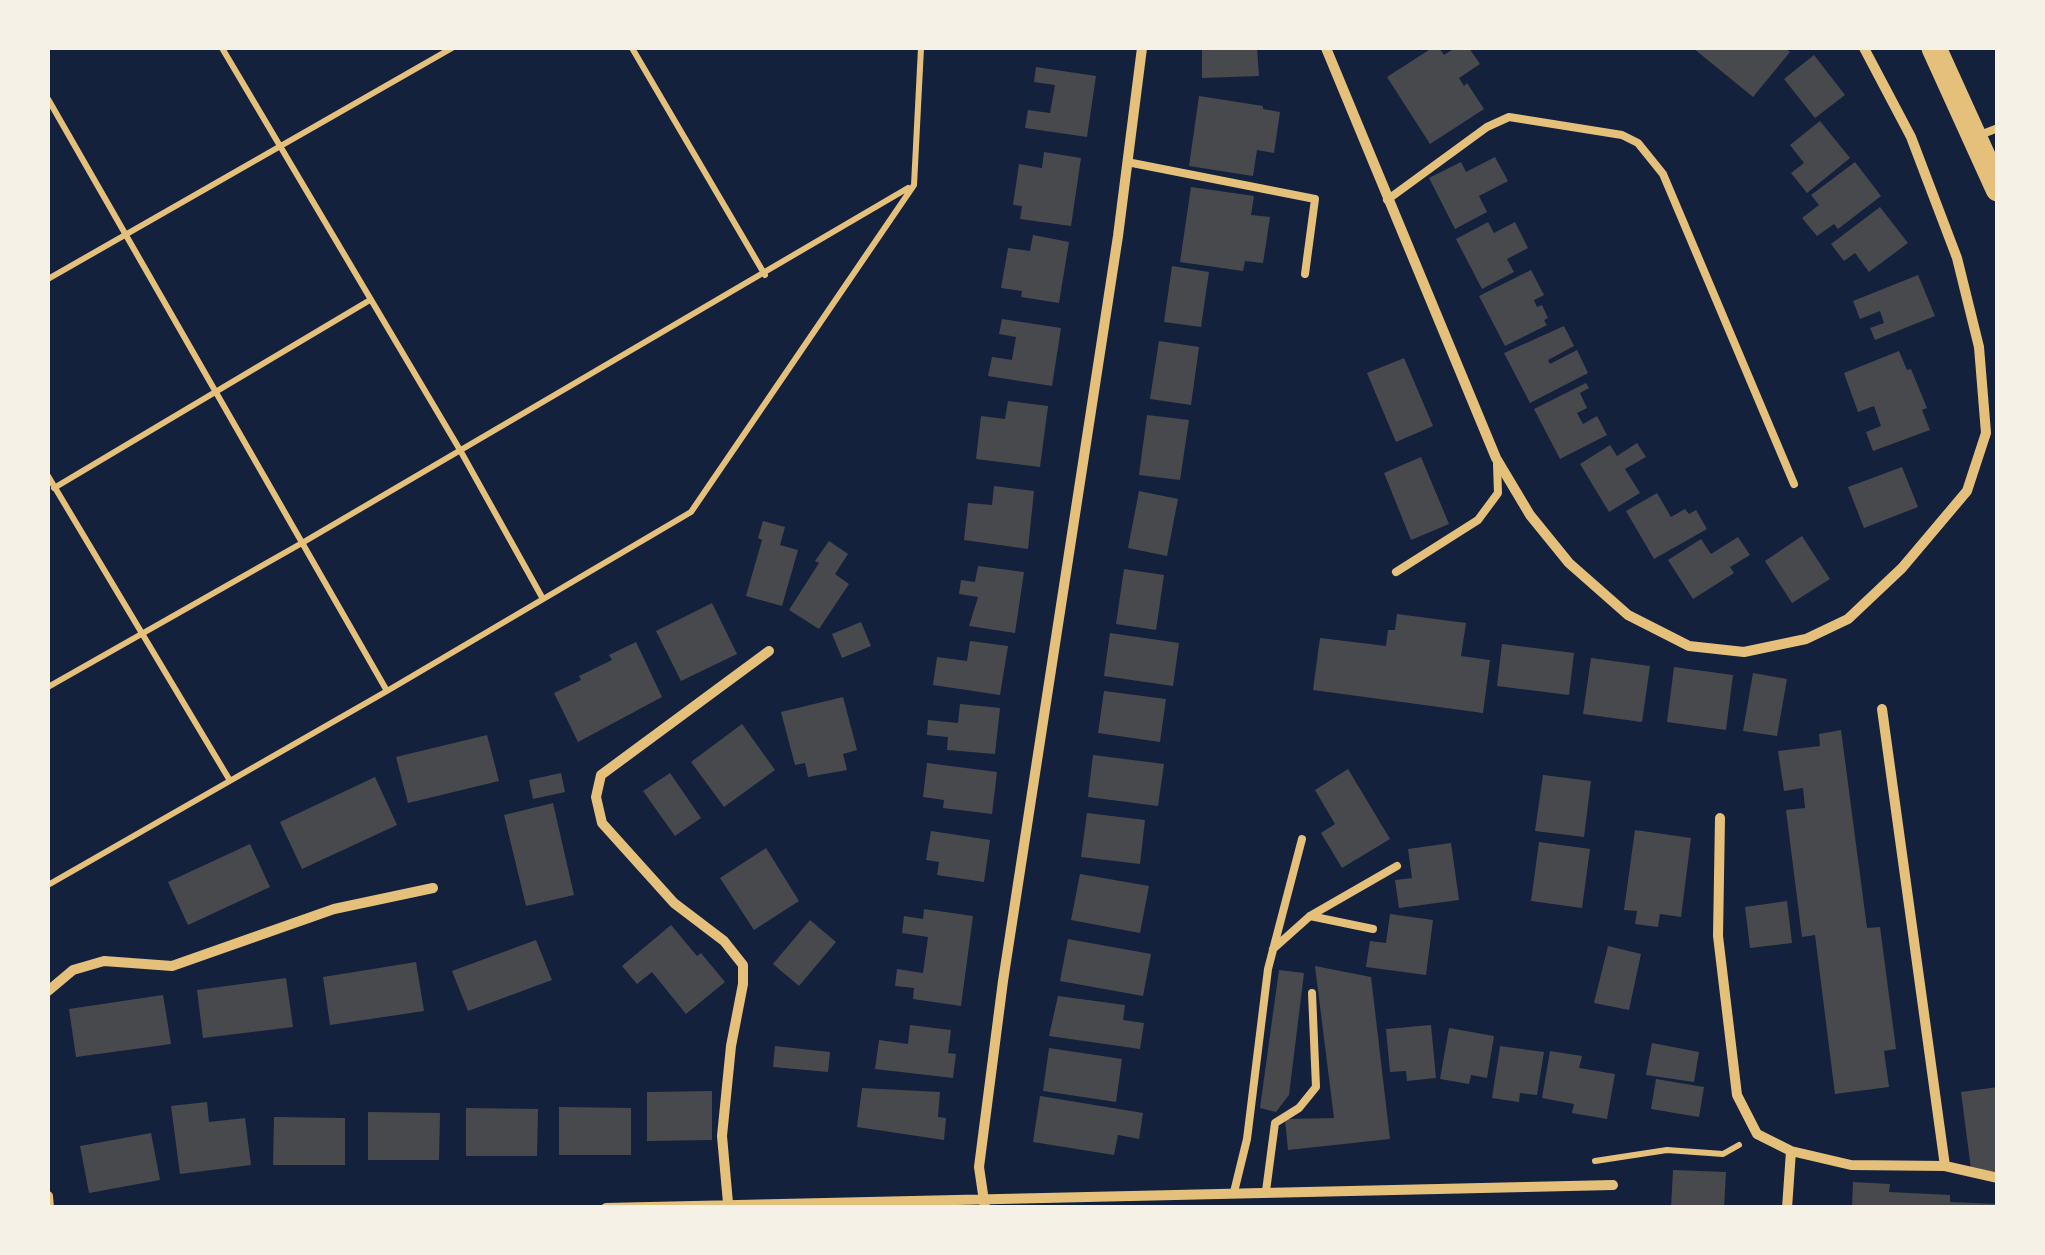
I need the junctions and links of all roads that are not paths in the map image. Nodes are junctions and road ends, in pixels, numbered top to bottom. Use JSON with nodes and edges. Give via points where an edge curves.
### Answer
{"nodes":[{"id":1,"x":1142,"y":48,"type":"edge"},
{"id":2,"x":1326,"y":48,"type":"edge"},
{"id":3,"x":1864,"y":48,"type":"edge"},
{"id":4,"x":1934,"y":48,"type":"edge"},
{"id":5,"x":1986,"y":132,"type":"edge"},
{"id":6,"x":1127,"y":162,"type":"junction"},
{"id":7,"x":1998,"y":189,"type":"edge"},
{"id":8,"x":1387,"y":200,"type":"junction"},
{"id":9,"x":1304,"y":274,"type":"dead end"},
{"id":10,"x":1496,"y":459,"type":"junction"},
{"id":11,"x":1794,"y":484,"type":"dead end"},
{"id":12,"x":1396,"y":572,"type":"dead end"},
{"id":13,"x":769,"y":651,"type":"dead end"},
{"id":14,"x":1882,"y":708,"type":"dead end"},
{"id":15,"x":1720,"y":818,"type":"dead end"},
{"id":16,"x":1302,"y":838,"type":"dead end"},
{"id":17,"x":1397,"y":866,"type":"dead end"},
{"id":18,"x":433,"y":888,"type":"dead end"},
{"id":19,"x":1310,"y":916,"type":"junction"},
{"id":20,"x":1373,"y":929,"type":"dead end"},
{"id":21,"x":1273,"y":949,"type":"junction"},
{"id":22,"x":48,"y":991,"type":"edge"},
{"id":23,"x":1312,"y":993,"type":"dead end"},
{"id":24,"x":1791,"y":1151,"type":"junction"},
{"id":25,"x":1945,"y":1166,"type":"junction"},
{"id":26,"x":1998,"y":1178,"type":"edge"},
{"id":27,"x":1612,"y":1185,"type":"dead end"},
{"id":28,"x":1266,"y":1191,"type":"junction"},
{"id":29,"x":1234,"y":1192,"type":"junction"},
{"id":30,"x":48,"y":1196,"type":"edge"},
{"id":31,"x":985,"y":1202,"type":"edge"},
{"id":32,"x":728,"y":1203,"type":"junction"},
{"id":33,"x":49,"y":1208,"type":"edge"},
{"id":34,"x":606,"y":1208,"type":"edge"},
{"id":35,"x":1788,"y":1208,"type":"edge"}],
"edges":[{"from":1,"to":6,"type":"street"},
{"from":2,"to":8,"type":"street"},
{"from":3,"to":10,"type":"street","via":[[1918,154],[1957,258],[1979,348],[1986,433],[1967,490],[1902,568],[1848,619],[1806,640],[1744,652],[1689,646],[1628,615],[1569,563]]},
{"from":4,"to":5,"type":"highway"},
{"from":5,"to":7,"type":"highway"},
{"from":6,"to":9,"type":"lane","via":[[1316,199]]},
{"from":6,"to":31,"type":"street","via":[[1002,981],[978,1167]]},
{"from":8,"to":10,"type":"street"},
{"from":8,"to":11,"type":"lane","via":[[1509,117],[1638,143],[1671,190]]},
{"from":10,"to":12,"type":"lane","via":[[1492,505]]},
{"from":13,"to":32,"type":"street","via":[[602,775],[596,797],[602,822],[674,903],[743,965],[722,1136]]},
{"from":14,"to":25,"type":"street"},
{"from":15,"to":24,"type":"street","via":[[1718,936],[1736,1095],[1757,1134]]},
{"from":16,"to":21,"type":"lane"},
{"from":17,"to":19,"type":"lane"},
{"from":18,"to":22,"type":"street","via":[[334,910],[172,966],[104,960],[73,970]]},
{"from":19,"to":20,"type":"lane"},
{"from":19,"to":21,"type":"lane"},
{"from":21,"to":29,"type":"lane"},
{"from":23,"to":28,"type":"lane","via":[[1316,1088],[1275,1123]]},
{"from":24,"to":25,"type":"street","via":[[1851,1164]]},
{"from":24,"to":35,"type":"street"},
{"from":25,"to":26,"type":"street"},
{"from":27,"to":28,"type":"street"},
{"from":28,"to":29,"type":"street"},
{"from":29,"to":31,"type":"street"},
{"from":30,"to":33,"type":"street"},
{"from":31,"to":32,"type":"street"},
{"from":32,"to":34,"type":"street"}]}
